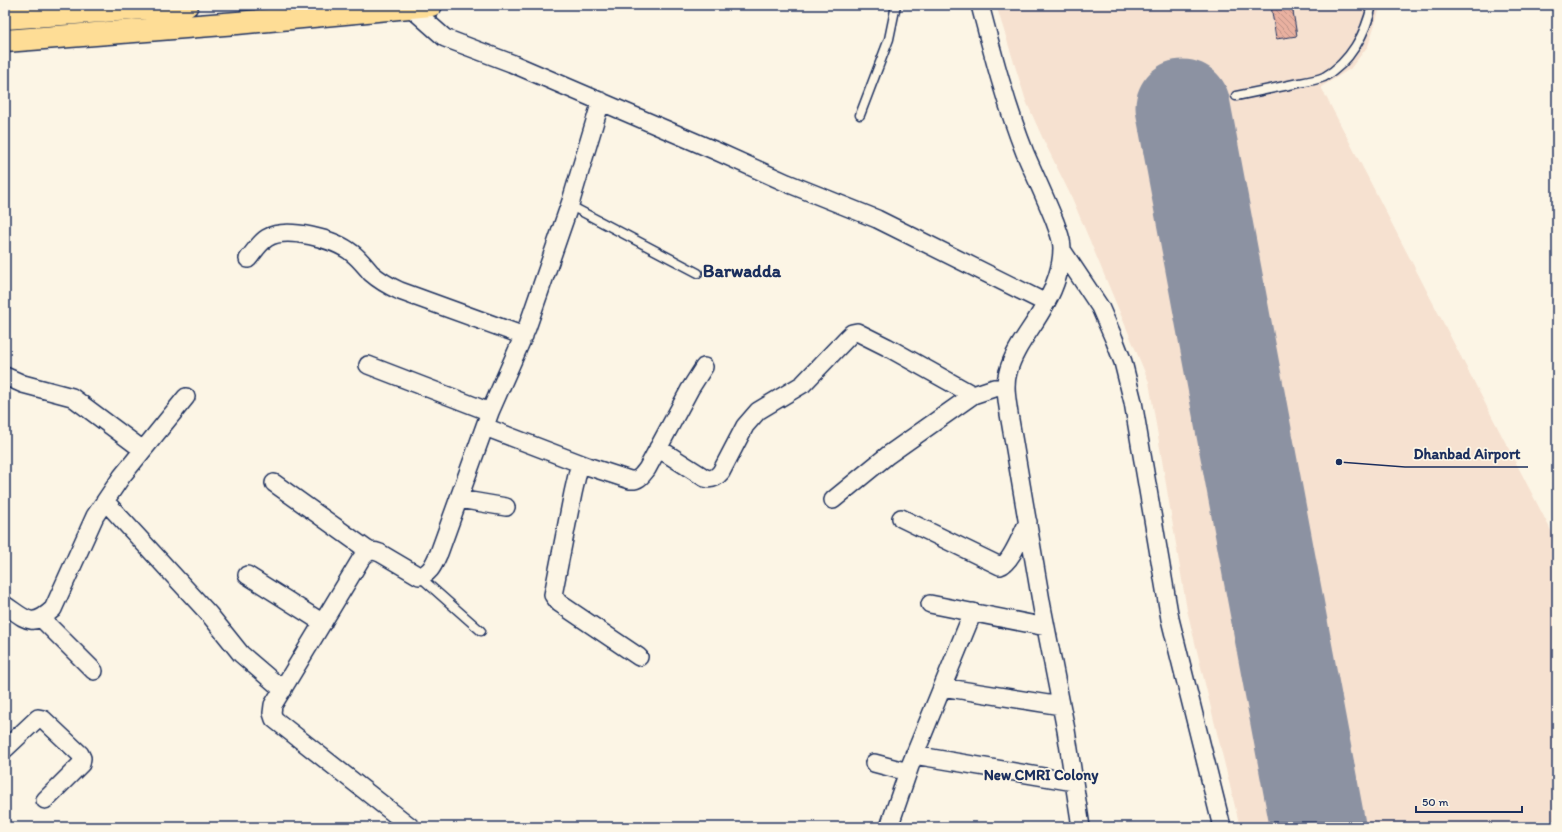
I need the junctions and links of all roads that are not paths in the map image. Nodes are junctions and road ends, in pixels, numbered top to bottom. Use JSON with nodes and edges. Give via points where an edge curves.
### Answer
{"nodes":[{"id":1,"x":187,"y":5,"type":"edge"},
{"id":2,"x":896,"y":5,"type":"edge"},
{"id":3,"x":980,"y":5,"type":"edge"},
{"id":4,"x":1372,"y":5,"type":"edge"},
{"id":5,"x":420,"y":6,"type":"edge"},
{"id":6,"x":5,"y":18,"type":"edge"},
{"id":7,"x":5,"y":41,"type":"edge"},
{"id":8,"x":1236,"y":96,"type":"dead end"},
{"id":9,"x":601,"y":101,"type":"junction"},
{"id":10,"x":860,"y":115,"type":"dead end"},
{"id":11,"x":569,"y":205,"type":"junction"},
{"id":12,"x":1062,"y":250,"type":"junction"},
{"id":13,"x":248,"y":259,"type":"dead end"},
{"id":14,"x":698,"y":273,"type":"dead end"},
{"id":15,"x":1046,"y":303,"type":"junction"},
{"id":16,"x":524,"y":336,"type":"junction"},
{"id":17,"x":368,"y":365,"type":"dead end"},
{"id":18,"x":704,"y":367,"type":"dead end"},
{"id":19,"x":5,"y":376,"type":"edge"},
{"id":20,"x":1006,"y":387,"type":"junction"},
{"id":21,"x":973,"y":395,"type":"junction"},
{"id":22,"x":186,"y":397,"type":"dead end"},
{"id":23,"x":487,"y":420,"type":"junction"},
{"id":24,"x":658,"y":448,"type":"junction"},
{"id":25,"x":143,"y":450,"type":"junction"},
{"id":26,"x":587,"y":466,"type":"junction"},
{"id":27,"x":274,"y":483,"type":"dead end"},
{"id":28,"x":459,"y":499,"type":"junction"},
{"id":29,"x":833,"y":500,"type":"dead end"},
{"id":30,"x":106,"y":501,"type":"junction"},
{"id":31,"x":506,"y":507,"type":"dead end"},
{"id":32,"x":901,"y":518,"type":"dead end"},
{"id":33,"x":1028,"y":522,"type":"junction"},
{"id":34,"x":369,"y":551,"type":"junction"},
{"id":35,"x":247,"y":575,"type":"dead end"},
{"id":36,"x":419,"y":576,"type":"junction"},
{"id":37,"x":930,"y":604,"type":"dead end"},
{"id":38,"x":5,"y":605,"type":"edge"},
{"id":39,"x":973,"y":612,"type":"junction"},
{"id":40,"x":42,"y":619,"type":"junction"},
{"id":41,"x":324,"y":623,"type":"junction"},
{"id":42,"x":1046,"y":627,"type":"junction"},
{"id":43,"x":481,"y":631,"type":"dead end"},
{"id":44,"x":639,"y":658,"type":"dead end"},
{"id":45,"x":94,"y":671,"type":"dead end"},
{"id":46,"x":942,"y":687,"type":"junction"},
{"id":47,"x":283,"y":690,"type":"junction"},
{"id":48,"x":1061,"y":706,"type":"junction"},
{"id":49,"x":5,"y":749,"type":"edge"},
{"id":50,"x":914,"y":755,"type":"junction"},
{"id":51,"x":874,"y":763,"type":"dead end"},
{"id":52,"x":908,"y":772,"type":"junction"},
{"id":53,"x":1074,"y":782,"type":"junction"},
{"id":54,"x":45,"y":800,"type":"dead end"},
{"id":55,"x":894,"y":826,"type":"edge"},
{"id":56,"x":411,"y":827,"type":"edge"},
{"id":57,"x":1081,"y":827,"type":"edge"},
{"id":58,"x":1222,"y":827,"type":"edge"}],
"edges":[{"from":1,"to":6,"type":"main road"},
{"from":2,"to":10,"type":"lane","via":[[889,39]]},
{"from":3,"to":12,"type":"street","via":[[1010,109],[1062,240]]},
{"from":4,"to":8,"type":"lane","via":[[1358,42],[1343,62],[1331,72],[1314,80]]},
{"from":5,"to":7,"type":"main road"},
{"from":5,"to":9,"type":"street","via":[[445,38]]},
{"from":9,"to":11,"type":"street"},
{"from":9,"to":15,"type":"street","via":[[787,183],[877,219]]},
{"from":11,"to":14,"type":"lane"},
{"from":11,"to":16,"type":"street"},
{"from":12,"to":15,"type":"street","via":[[1060,268]]},
{"from":12,"to":58,"type":"street","via":[[1100,306],[1123,362],[1133,402],[1170,619]]},
{"from":13,"to":16,"type":"street","via":[[267,238],[278,234],[308,236],[331,242],[351,251],[384,283],[400,291]]},
{"from":15,"to":20,"type":"street","via":[[1017,348],[1008,372]]},
{"from":16,"to":23,"type":"street"},
{"from":17,"to":23,"type":"street"},
{"from":18,"to":24,"type":"street"},
{"from":19,"to":25,"type":"street","via":[[23,384],[72,396]]},
{"from":20,"to":21,"type":"street"},
{"from":20,"to":33,"type":"street"},
{"from":21,"to":24,"type":"street","via":[[857,332],[852,333],[803,384],[758,411],[750,419],[717,477],[710,480],[705,478]]},
{"from":21,"to":29,"type":"street","via":[[888,455]]},
{"from":22,"to":25,"type":"street"},
{"from":23,"to":26,"type":"street"},
{"from":23,"to":28,"type":"street"},
{"from":24,"to":26,"type":"street","via":[[647,469],[636,480]]},
{"from":25,"to":30,"type":"street"},
{"from":26,"to":44,"type":"street","via":[[582,466],[578,471],[553,595],[559,603]]},
{"from":27,"to":34,"type":"street"},
{"from":28,"to":31,"type":"street"},
{"from":28,"to":36,"type":"street","via":[[431,569],[425,575]]},
{"from":30,"to":40,"type":"street","via":[[95,516],[53,609]]},
{"from":30,"to":47,"type":"street","via":[[210,614],[241,654]]},
{"from":32,"to":33,"type":"street","via":[[1000,566],[1005,565],[1010,558]]},
{"from":33,"to":42,"type":"street"},
{"from":34,"to":36,"type":"street","via":[[380,553]]},
{"from":34,"to":41,"type":"street","via":[[361,559]]},
{"from":35,"to":41,"type":"street"},
{"from":36,"to":43,"type":"lane"},
{"from":37,"to":39,"type":"street"},
{"from":38,"to":40,"type":"street","via":[[26,619]]},
{"from":39,"to":42,"type":"street"},
{"from":39,"to":46,"type":"street"},
{"from":40,"to":45,"type":"street"},
{"from":41,"to":47,"type":"street"},
{"from":42,"to":48,"type":"street"},
{"from":46,"to":48,"type":"street"},
{"from":46,"to":50,"type":"street"},
{"from":47,"to":56,"type":"street","via":[[273,705],[274,719]]},
{"from":48,"to":53,"type":"street"},
{"from":49,"to":54,"type":"street","via":[[38,718],[44,720],[80,754],[81,764]]},
{"from":50,"to":52,"type":"street"},
{"from":50,"to":53,"type":"street"},
{"from":51,"to":52,"type":"street"},
{"from":52,"to":55,"type":"street"},
{"from":53,"to":57,"type":"street"}]}
